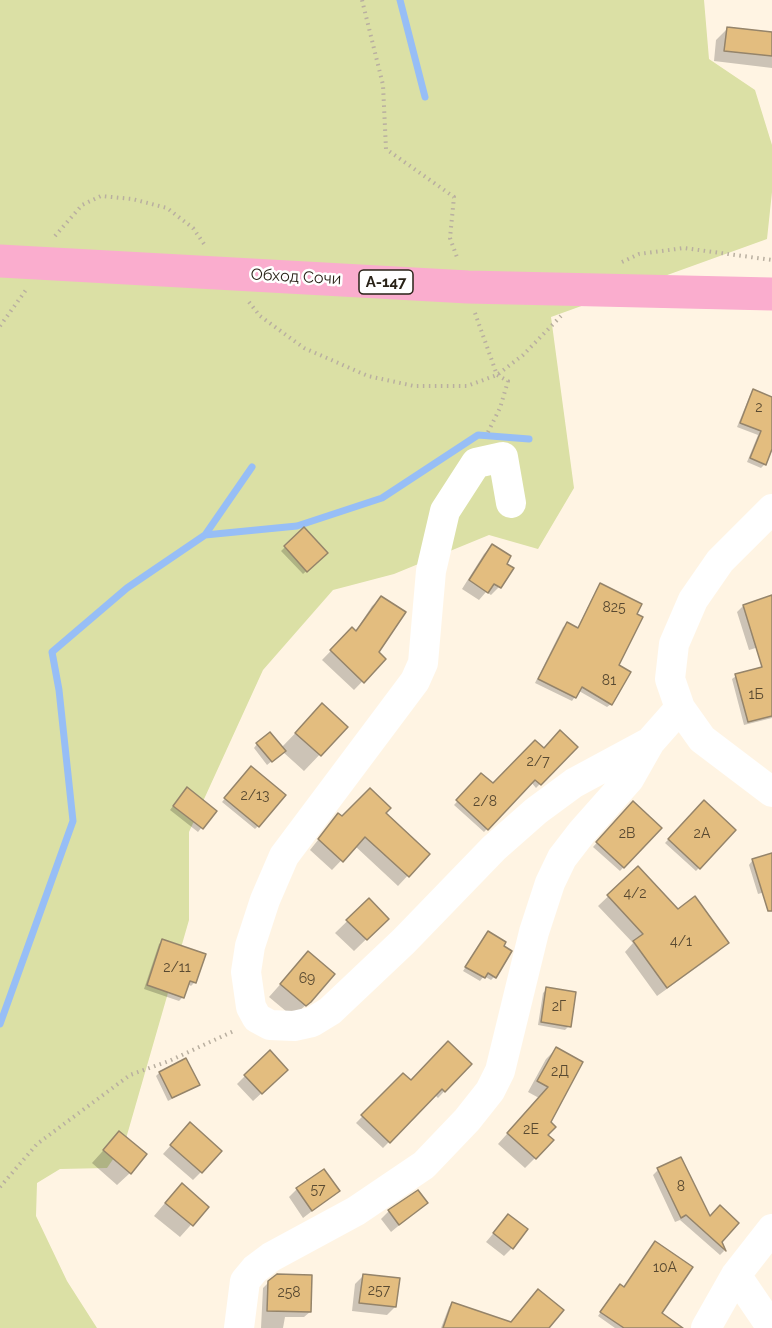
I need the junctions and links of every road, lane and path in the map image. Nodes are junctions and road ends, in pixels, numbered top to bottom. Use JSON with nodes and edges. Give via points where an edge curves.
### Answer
{"nodes":[{"id":1,"x":362,"y":0,"type":"edge"},
{"id":2,"x":0,"y":261,"type":"edge"},
{"id":3,"x":461,"y":270,"type":"dead end"},
{"id":4,"x":772,"y":294,"type":"edge"},
{"id":5,"x":475,"y":312,"type":"dead end"},
{"id":6,"x":487,"y":434,"type":"dead end"},
{"id":7,"x":511,"y":503,"type":"dead end"},
{"id":8,"x":772,"y":509,"type":"edge"},
{"id":9,"x":680,"y":708,"type":"junction"},
{"id":10,"x":650,"y":742,"type":"junction"},
{"id":11,"x":772,"y":792,"type":"edge"},
{"id":12,"x":257,"y":1018,"type":"junction"},
{"id":13,"x":0,"y":1187,"type":"edge"},
{"id":14,"x":772,"y":1229,"type":"edge"},
{"id":15,"x":736,"y":1275,"type":"junction"},
{"id":16,"x":238,"y":1328,"type":"edge"},
{"id":17,"x":706,"y":1328,"type":"edge"},
{"id":18,"x":771,"y":1328,"type":"edge"}],
"edges":[{"from":1,"to":3,"type":"path","via":[[383,85],[386,149],[454,197],[450,238]]},
{"from":2,"to":4,"type":"highway","name":"Обход Сочи","number":"А-147","via":[[468,287]]},
{"from":5,"to":6,"type":"path","via":[[497,375],[508,381]]},
{"from":7,"to":12,"type":"street","via":[[503,457],[476,463],[445,511],[430,572],[423,663],[415,681],[284,856],[265,900],[246,972],[251,1007]]},
{"from":8,"to":9,"type":"street","via":[[720,561],[693,600],[674,644],[670,679]]},
{"from":9,"to":10,"type":"street"},
{"from":9,"to":11,"type":"street","via":[[702,739]]},
{"from":10,"to":12,"type":"street","via":[[574,783],[536,811],[330,1011],[312,1022],[294,1026],[270,1025]]},
{"from":10,"to":16,"type":"street","via":[[629,780],[562,858],[550,883],[500,1071],[490,1091],[424,1165],[356,1211],[280,1251],[255,1269],[245,1281]]},
{"from":12,"to":13,"type":"path","via":[[216,1041],[130,1075],[37,1144]]},
{"from":14,"to":15,"type":"street"},
{"from":15,"to":17,"type":"street"},
{"from":15,"to":18,"type":"street"}]}
